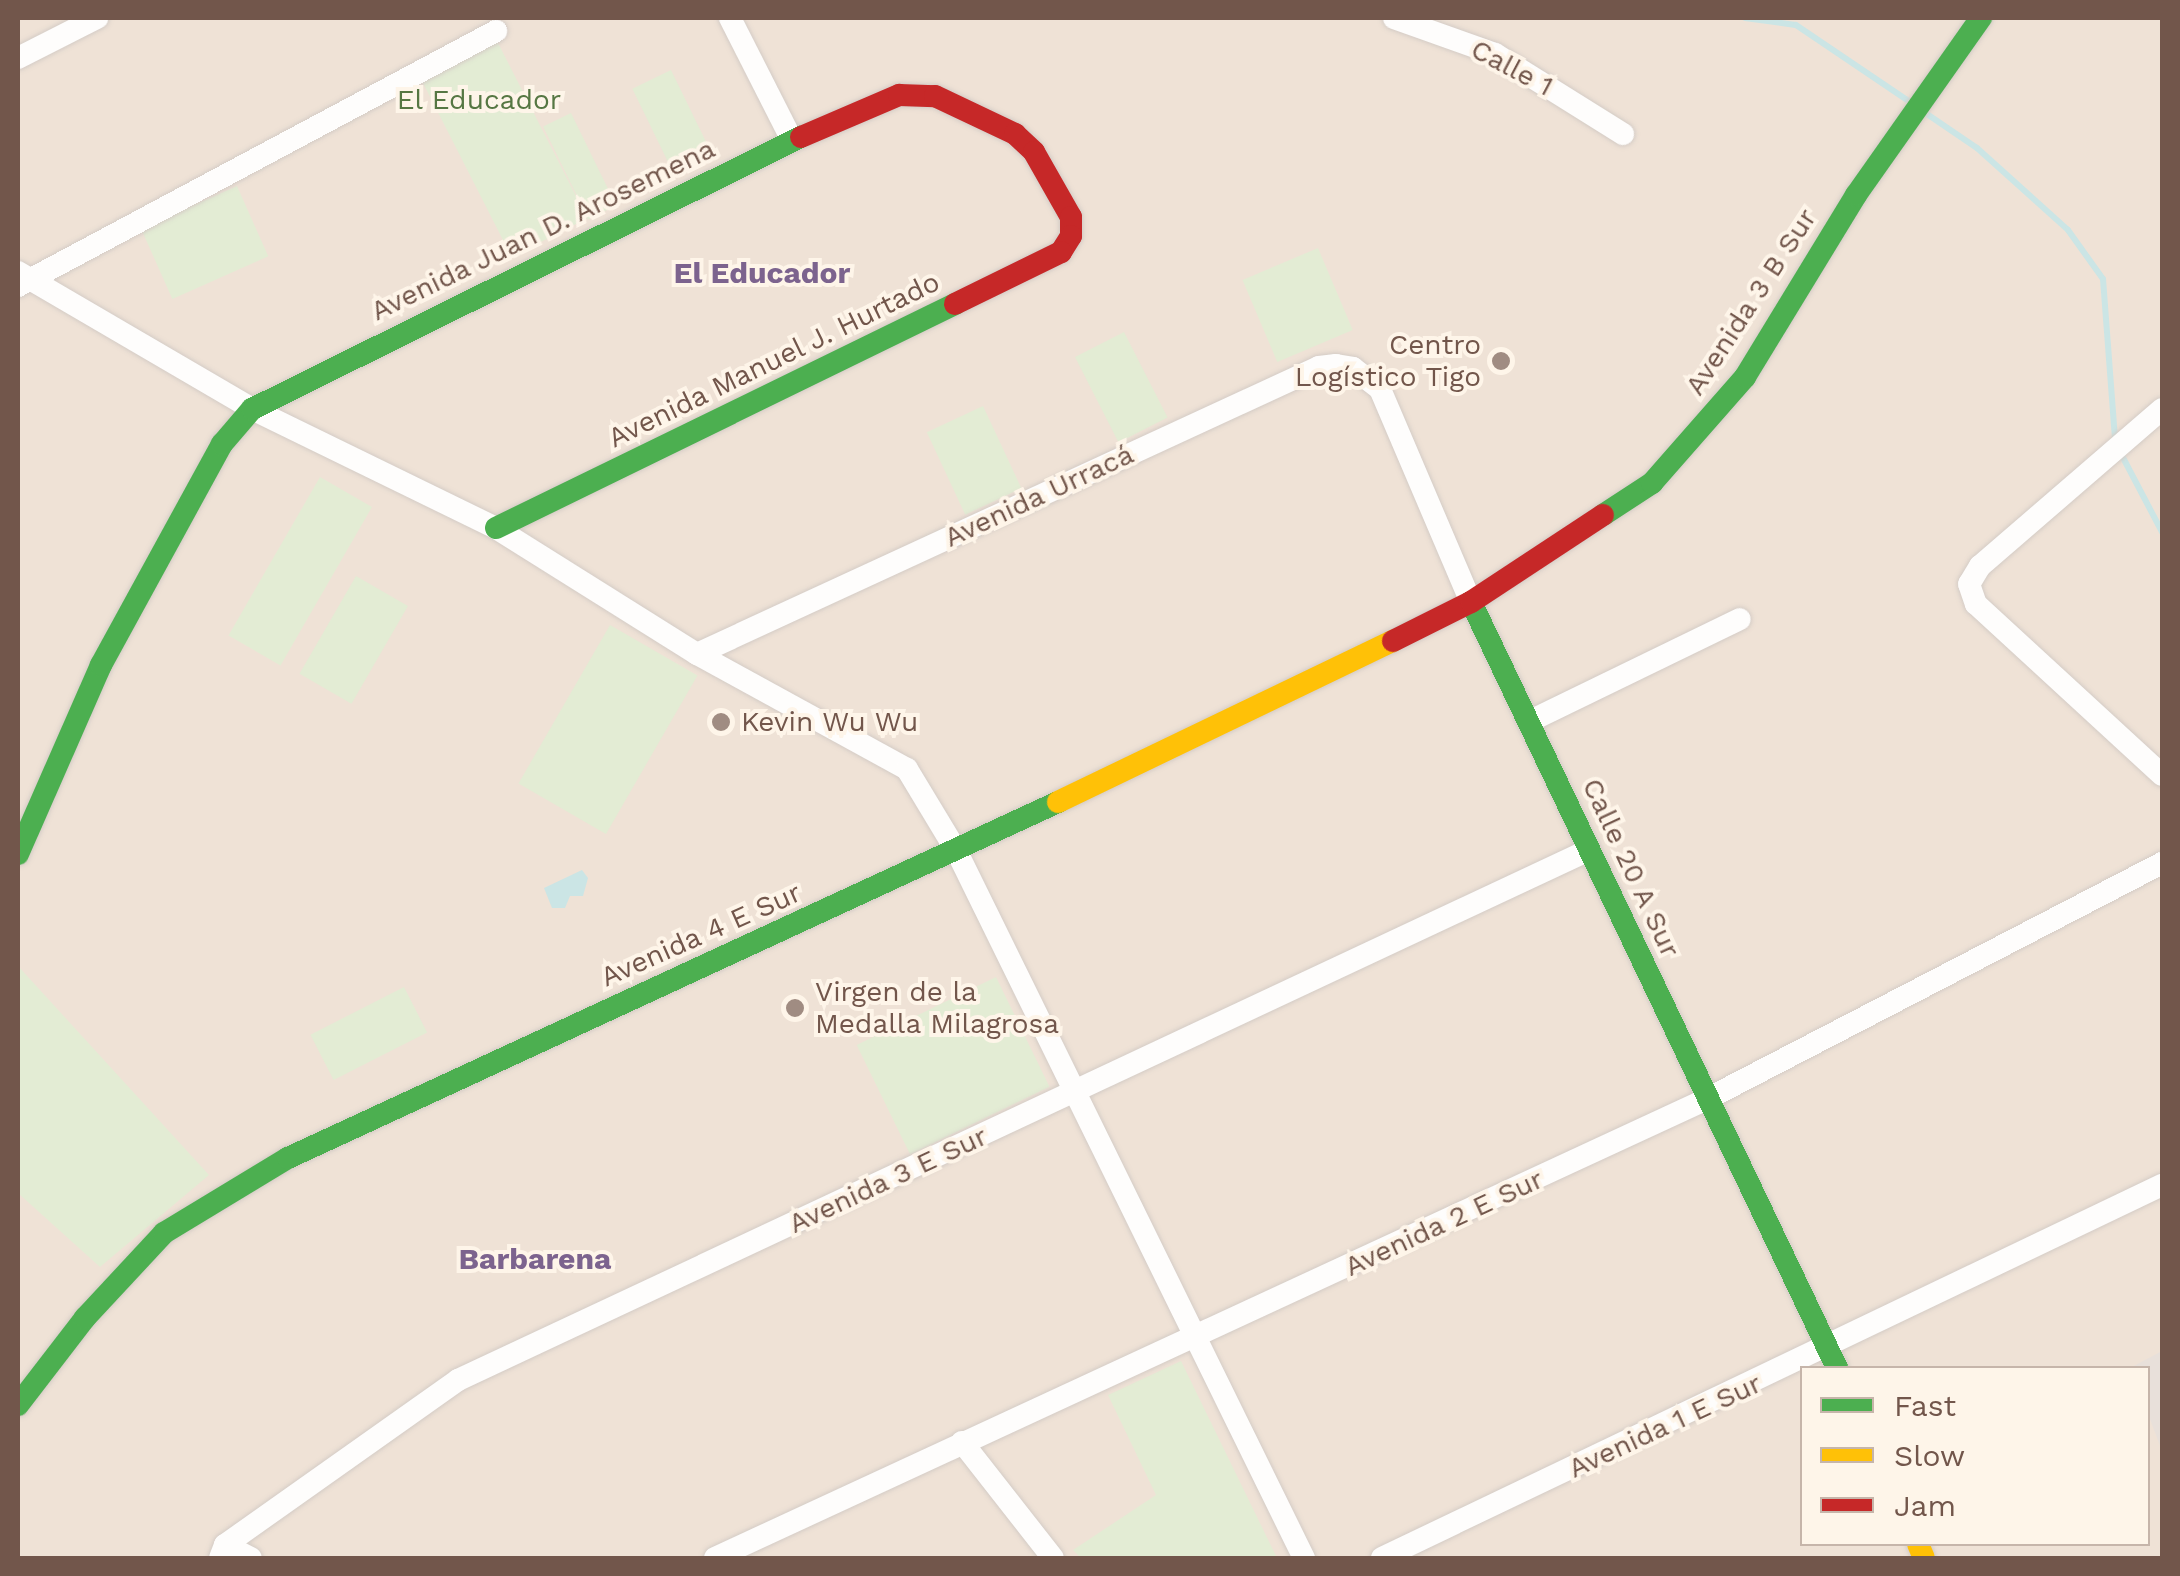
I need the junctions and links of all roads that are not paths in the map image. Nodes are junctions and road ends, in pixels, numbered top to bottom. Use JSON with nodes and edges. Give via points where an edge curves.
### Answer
{"nodes":[{"id":1,"x":97,"y":18,"type":"edge"},
{"id":2,"x":730,"y":18,"type":"edge"},
{"id":3,"x":1394,"y":18,"type":"edge"},
{"id":4,"x":1981,"y":18,"type":"edge"},
{"id":5,"x":496,"y":31,"type":"dead end"},
{"id":6,"x":18,"y":58,"type":"edge"},
{"id":7,"x":1623,"y":134,"type":"dead end"},
{"id":8,"x":792,"y":140,"type":"junction"},
{"id":9,"x":1072,"y":236,"type":"joint"},
{"id":10,"x":20,"y":279,"type":"edge"},
{"id":11,"x":1380,"y":389,"type":"joint"},
{"id":12,"x":252,"y":408,"type":"junction"},
{"id":13,"x":2162,"y":409,"type":"edge"},
{"id":14,"x":496,"y":528,"type":"junction"},
{"id":15,"x":1471,"y":602,"type":"junction"},
{"id":16,"x":1740,"y":618,"type":"dead end"},
{"id":17,"x":697,"y":654,"type":"junction"},
{"id":18,"x":1530,"y":721,"type":"junction"},
{"id":19,"x":2160,"y":767,"type":"edge"},
{"id":20,"x":1589,"y":850,"type":"junction"},
{"id":21,"x":957,"y":852,"type":"junction"},
{"id":22,"x":18,"y":854,"type":"edge"},
{"id":23,"x":2162,"y":863,"type":"edge"},
{"id":24,"x":1075,"y":1092,"type":"junction"},
{"id":25,"x":1708,"y":1099,"type":"junction"},
{"id":26,"x":2162,"y":1185,"type":"edge"},
{"id":27,"x":1194,"y":1340,"type":"junction"},
{"id":28,"x":1832,"y":1359,"type":"edge"},
{"id":29,"x":1800,"y":1373,"type":"edge"},
{"id":30,"x":18,"y":1404,"type":"edge"},
{"id":31,"x":962,"y":1442,"type":"junction"},
{"id":32,"x":222,"y":1552,"type":"edge"},
{"id":33,"x":251,"y":1558,"type":"edge"},
{"id":34,"x":715,"y":1558,"type":"edge"},
{"id":35,"x":1053,"y":1558,"type":"edge"},
{"id":36,"x":1304,"y":1558,"type":"edge"},
{"id":37,"x":1382,"y":1558,"type":"edge"}],
"edges":[{"from":1,"to":6,"type":"street"},
{"from":2,"to":8,"type":"street"},
{"from":3,"to":7,"type":"street","name":"Calle 1","via":[[1495,54]]},
{"from":4,"to":15,"type":"street","name":"Avenida 3 B Sur","via":[[1856,194],[1745,377],[1699,436],[1652,483]]},
{"from":5,"to":10,"type":"street"},
{"from":8,"to":9,"type":"street","name":"Avenida Juan D. Arosemena","via":[[899,95],[935,96],[1015,134],[1034,152],[1071,217]]},
{"from":8,"to":12,"type":"street","name":"Avenida Juan D. Arosemena"},
{"from":9,"to":14,"type":"street","name":"Avenida Manuel J. Hurtado","via":[[1052,257]]},
{"from":10,"to":12,"type":"street"},
{"from":11,"to":15,"type":"street","name":"Calle 20 A Sur"},
{"from":11,"to":17,"type":"street","name":"Avenida Urracá","via":[[1353,368],[1318,367]]},
{"from":12,"to":14,"type":"street"},
{"from":12,"to":22,"type":"street","via":[[222,444],[102,665]]},
{"from":13,"to":19,"type":"street","via":[[1980,566],[1969,584],[1976,604]]},
{"from":14,"to":17,"type":"street"},
{"from":15,"to":18,"type":"street","name":"Calle 20 A Sur"},
{"from":15,"to":21,"type":"street","name":"Avenida 4 E Sur"},
{"from":16,"to":18,"type":"street"},
{"from":17,"to":21,"type":"street","via":[[907,770]]},
{"from":18,"to":20,"type":"street","name":"Calle 20 A Sur"},
{"from":20,"to":24,"type":"street","name":"Avenida 3 E Sur"},
{"from":20,"to":25,"type":"street","name":"Calle 20 A Sur"},
{"from":21,"to":24,"type":"street"},
{"from":21,"to":30,"type":"street","name":"Avenida 4 E Sur","via":[[288,1158],[164,1234],[85,1318]]},
{"from":23,"to":25,"type":"street","name":"Avenida 2 E Sur"},
{"from":24,"to":27,"type":"street"},
{"from":24,"to":32,"type":"street","name":"Avenida 3 E Sur","via":[[458,1380]]},
{"from":25,"to":27,"type":"street","name":"Avenida 2 E Sur"},
{"from":25,"to":28,"type":"street","name":"Calle 20 A Sur"},
{"from":26,"to":28,"type":"street","name":"Avenida 1 E Sur"},
{"from":27,"to":31,"type":"street","name":"Avenida 2 E Sur"},
{"from":27,"to":36,"type":"street"},
{"from":29,"to":37,"type":"street","name":"Avenida 1 E Sur"},
{"from":31,"to":34,"type":"street","name":"Avenida 2 E Sur"},
{"from":31,"to":35,"type":"street"},
{"from":32,"to":33,"type":"street"}]}
